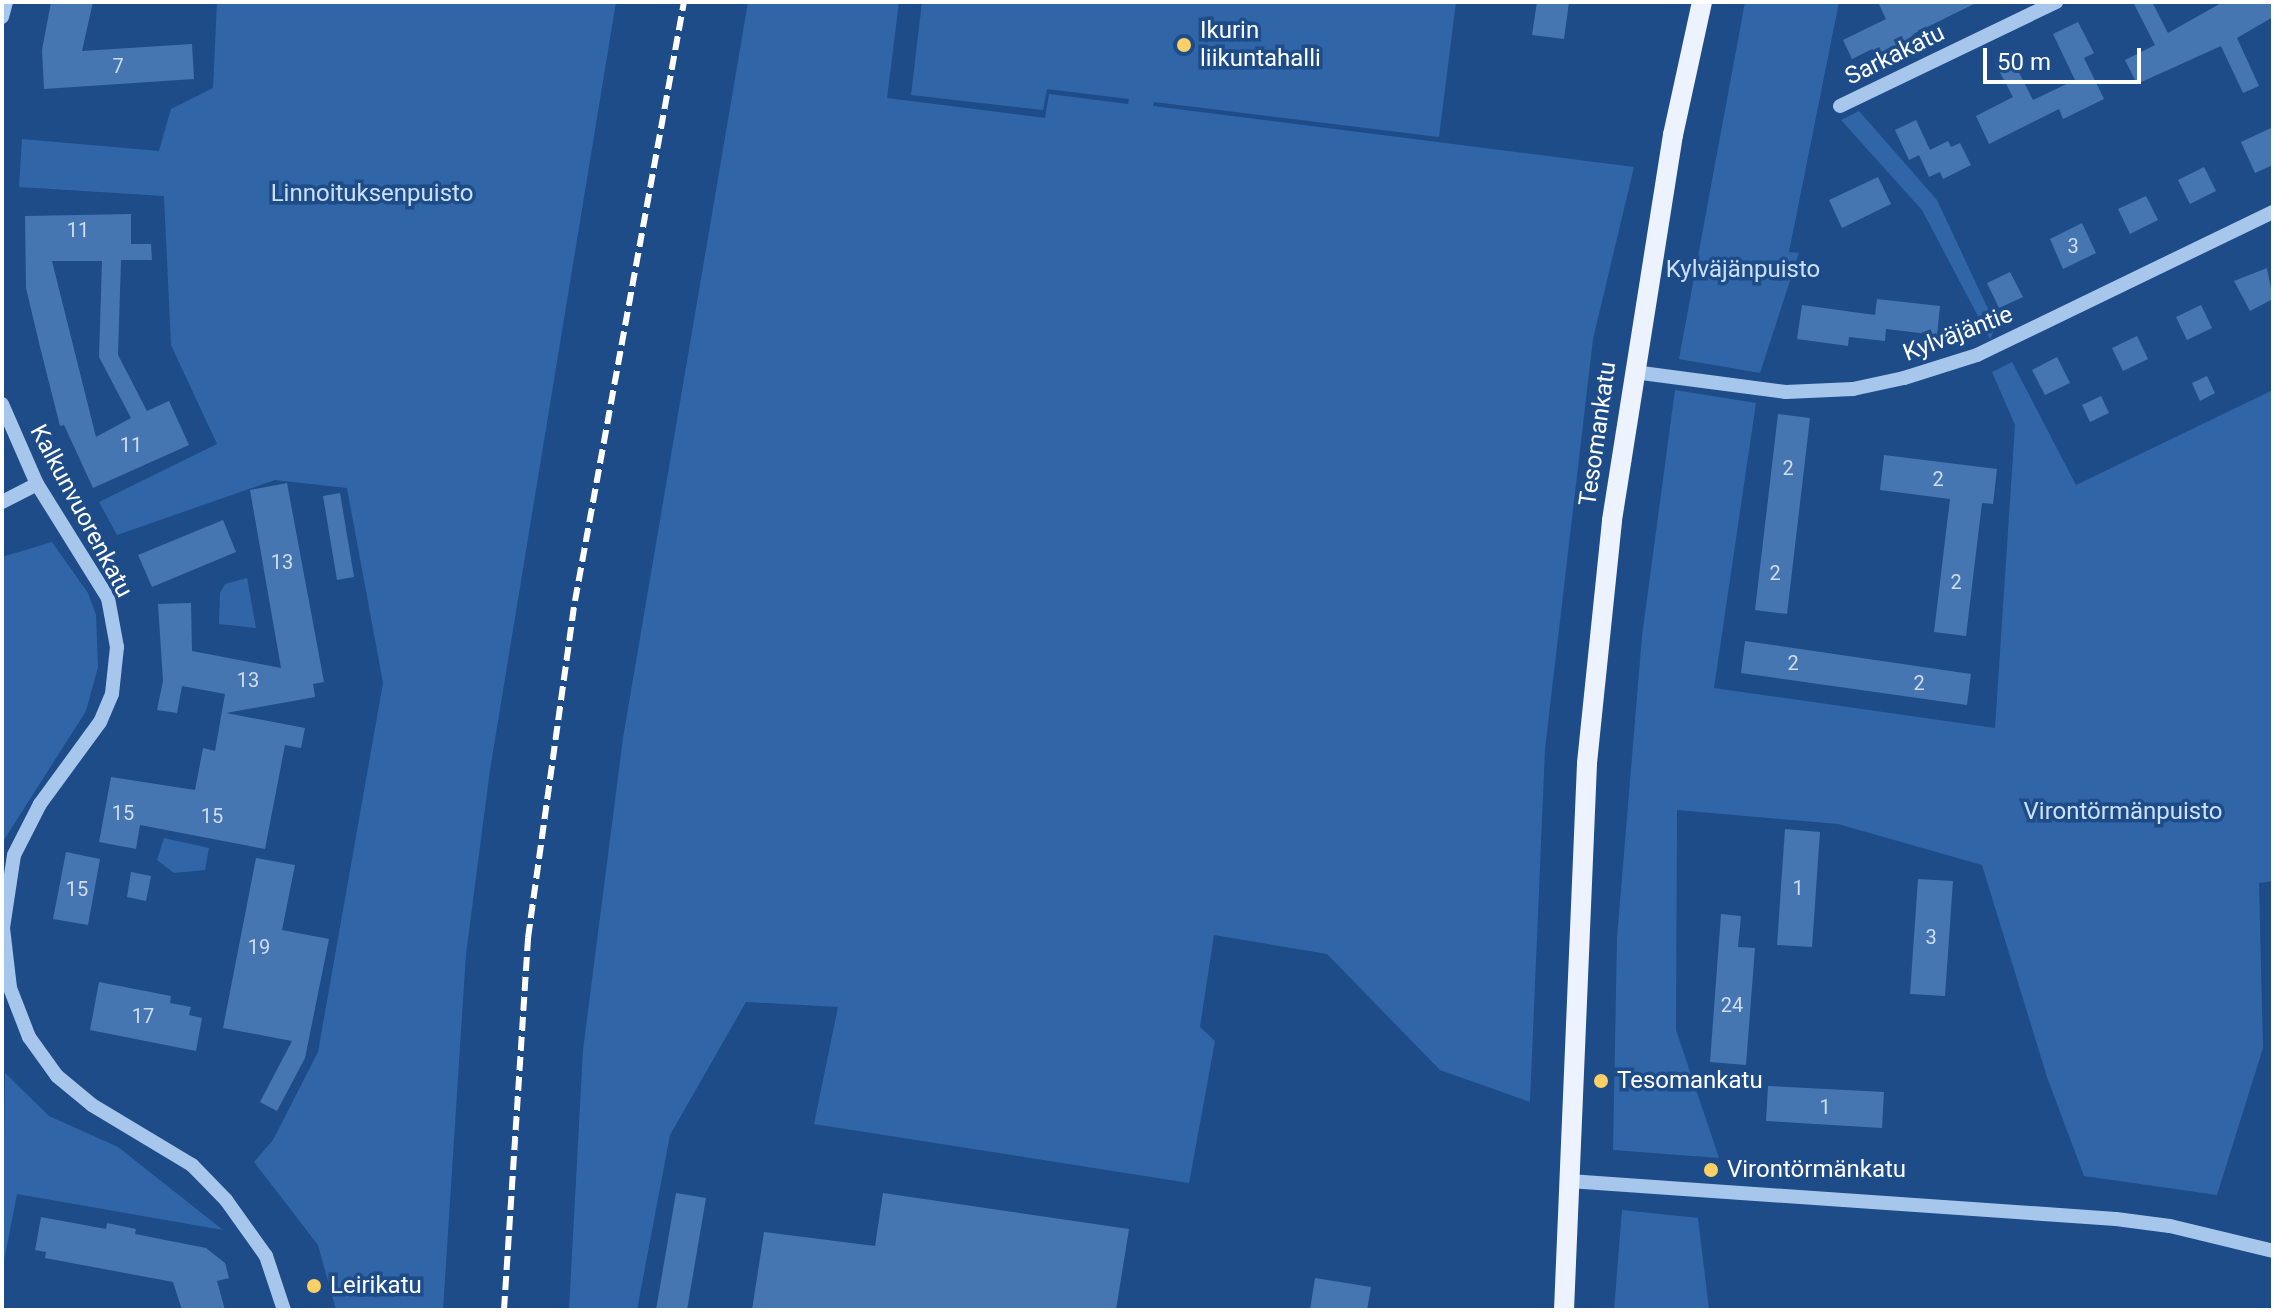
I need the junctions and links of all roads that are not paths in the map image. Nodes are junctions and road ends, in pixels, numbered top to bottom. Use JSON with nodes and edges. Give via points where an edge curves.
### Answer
{"nodes":[{"id":1,"x":6,"y":2,"type":"edge"},
{"id":2,"x":1702,"y":2,"type":"edge"},
{"id":3,"x":2056,"y":2,"type":"edge"},
{"id":4,"x":2,"y":17,"type":"edge"},
{"id":5,"x":1840,"y":106,"type":"dead end"},
{"id":6,"x":2273,"y":212,"type":"edge"},
{"id":7,"x":1634,"y":372,"type":"junction"},
{"id":8,"x":2,"y":404,"type":"edge"},
{"id":9,"x":37,"y":484,"type":"junction"},
{"id":10,"x":2,"y":502,"type":"edge"},
{"id":11,"x":2,"y":928,"type":"edge"},
{"id":12,"x":1569,"y":1181,"type":"junction"},
{"id":13,"x":2273,"y":1251,"type":"edge"},
{"id":14,"x":284,"y":1310,"type":"edge"},
{"id":15,"x":1564,"y":1310,"type":"edge"}],
"edges":[{"from":1,"to":4,"type":"street"},
{"from":2,"to":7,"type":"main road","name":"Tesomankatu"},
{"from":3,"to":5,"type":"street","name":"Sarkakatu"},
{"from":6,"to":7,"type":"street","name":"Kylväjäntie","via":[[1977,355],[1904,378],[1853,389],[1786,392]]},
{"from":7,"to":12,"type":"main road","name":"Tesomankatu","via":[[1612,520],[1587,763]]},
{"from":8,"to":9,"type":"street","name":"Kalkunvuorenkatu"},
{"from":9,"to":10,"type":"street"},
{"from":9,"to":11,"type":"street","name":"Kalkunvuorenkatu","via":[[108,598],[117,668],[112,694],[87,746],[25,828],[14,855]]},
{"from":11,"to":14,"type":"street","name":"Kalkunvuorenkatu","via":[[16,1007],[47,1065],[92,1105],[170,1150],[208,1181],[266,1256]]},
{"from":12,"to":13,"type":"street","via":[[2116,1219]]},
{"from":12,"to":15,"type":"main road","name":"Tesomankatu"}]}
